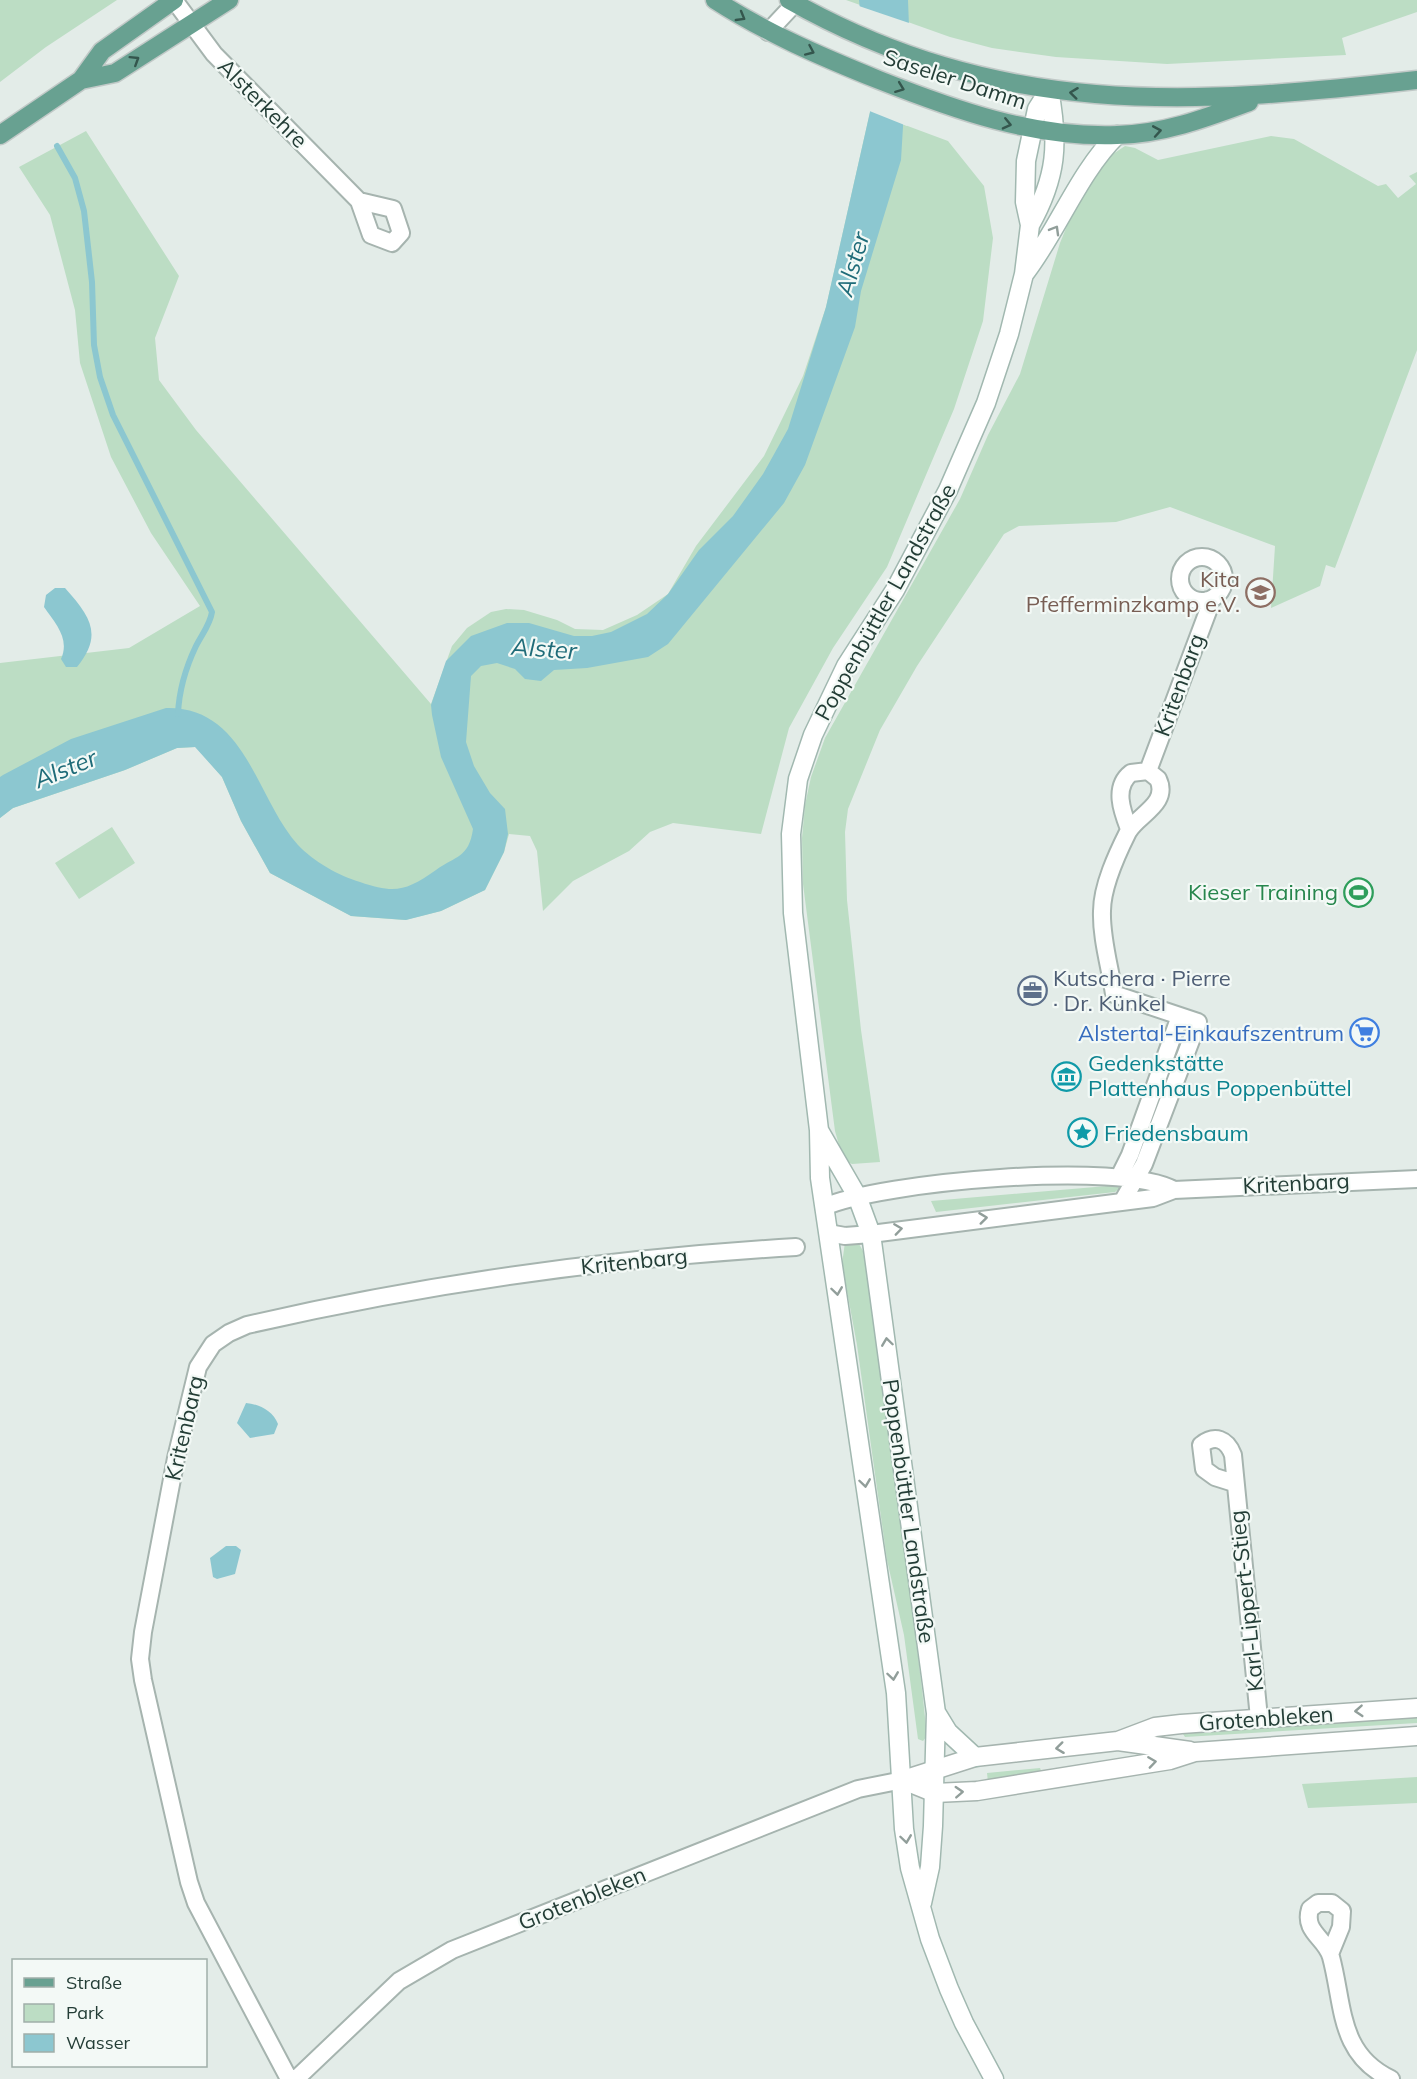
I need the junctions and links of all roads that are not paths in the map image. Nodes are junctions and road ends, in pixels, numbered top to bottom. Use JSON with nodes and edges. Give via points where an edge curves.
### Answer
{"nodes":[{"id":1,"x":174,"y":0,"type":"edge"},
{"id":2,"x":229,"y":0,"type":"edge"},
{"id":3,"x":714,"y":0,"type":"edge"},
{"id":4,"x":794,"y":1,"type":"edge"},
{"id":5,"x":191,"y":24,"type":"junction"},
{"id":6,"x":768,"y":32,"type":"junction"},
{"id":7,"x":81,"y":80,"type":"junction"},
{"id":8,"x":1417,"y":80,"type":"edge"},
{"id":9,"x":1049,"y":90,"type":"junction"},
{"id":10,"x":1265,"y":96,"type":"junction"},
{"id":11,"x":1032,"y":129,"type":"junction"},
{"id":12,"x":1056,"y":132,"type":"junction"},
{"id":13,"x":0,"y":135,"type":"edge"},
{"id":14,"x":1117,"y":135,"type":"junction"},
{"id":15,"x":359,"y":201,"type":"dead end"},
{"id":16,"x":1030,"y":225,"type":"junction"},
{"id":17,"x":1024,"y":274,"type":"junction"},
{"id":18,"x":1208,"y":600,"type":"dead end"},
{"id":19,"x":1148,"y":771,"type":"junction"},
{"id":20,"x":1129,"y":829,"type":"junction"},
{"id":21,"x":1180,"y":1016,"type":"junction"},
{"id":22,"x":819,"y":1130,"type":"junction"},
{"id":23,"x":1119,"y":1177,"type":"junction"},
{"id":24,"x":1137,"y":1178,"type":"junction"},
{"id":25,"x":1417,"y":1179,"type":"edge"},
{"id":26,"x":1174,"y":1190,"type":"junction"},
{"id":27,"x":857,"y":1196,"type":"junction"},
{"id":28,"x":1122,"y":1202,"type":"junction"},
{"id":29,"x":824,"y":1207,"type":"junction"},
{"id":30,"x":828,"y":1233,"type":"junction"},
{"id":31,"x":871,"y":1234,"type":"junction"},
{"id":32,"x":796,"y":1247,"type":"dead end"},
{"id":33,"x":1234,"y":1483,"type":"dead end"},
{"id":34,"x":1417,"y":1708,"type":"edge"},
{"id":35,"x":936,"y":1713,"type":"junction"},
{"id":36,"x":1259,"y":1718,"type":"junction"},
{"id":37,"x":1417,"y":1736,"type":"edge"},
{"id":38,"x":1118,"y":1741,"type":"junction"},
{"id":39,"x":1195,"y":1752,"type":"junction"},
{"id":40,"x":975,"y":1757,"type":"junction"},
{"id":41,"x":936,"y":1769,"type":"junction"},
{"id":42,"x":903,"y":1780,"type":"junction"},
{"id":43,"x":935,"y":1793,"type":"junction"},
{"id":44,"x":922,"y":1905,"type":"junction"},
{"id":45,"x":1330,"y":1954,"type":"dead end"},
{"id":46,"x":289,"y":2079,"type":"edge"},
{"id":47,"x":296,"y":2079,"type":"edge"},
{"id":48,"x":994,"y":2079,"type":"edge"},
{"id":49,"x":1391,"y":2079,"type":"edge"}],
"edges":[{"from":1,"to":5,"type":"street","name":"Alsterkehre"},
{"from":1,"to":7,"type":"main road","via":[[102,51]]},
{"from":2,"to":5,"type":"main road"},
{"from":3,"to":6,"type":"main road","name":"Saseler Damm","one_way":true},
{"from":4,"to":6,"type":"street"},
{"from":4,"to":9,"type":"main road","name":"Saseler Damm","via":[[852,33],[950,68]]},
{"from":7,"to":5,"type":"main road","one_way":true,"via":[[116,73]]},
{"from":5,"to":15,"type":"street","name":"Alsterkehre","via":[[214,54]]},
{"from":6,"to":11,"type":"main road","name":"Saseler Damm","one_way":true,"via":[[949,106]]},
{"from":7,"to":13,"type":"main road"},
{"from":8,"to":10,"type":"main road","name":"Saseler Damm"},
{"from":10,"to":9,"type":"main road","name":"Saseler Damm","one_way":true,"via":[[1143,98]]},
{"from":9,"to":11,"type":"main road","name":"Poppenbüttler Landstraße","via":[[1037,109]]},
{"from":9,"to":12,"type":"main road","name":"Poppenbüttler Landstraße"},
{"from":14,"to":10,"type":"main road","name":"Saseler Damm","one_way":true,"via":[[1194,123]]},
{"from":11,"to":12,"type":"main road","name":"Saseler Damm"},
{"from":11,"to":16,"type":"main road","name":"Poppenbüttler Landstraße","via":[[1025,202]]},
{"from":12,"to":14,"type":"main road","name":"Saseler Damm"},
{"from":12,"to":16,"type":"main road","name":"Poppenbüttler Landstraße","via":[[1049,184]]},
{"from":17,"to":14,"type":"main road","one_way":true,"via":[[1046,246],[1097,157]]},
{"from":16,"to":17,"type":"main road","name":"Poppenbüttler Landstraße"},
{"from":17,"to":22,"type":"main road","name":"Poppenbüttler Landstraße","via":[[999,367],[968,448],[895,591],[846,666],[813,735],[798,779],[791,834],[793,913]]},
{"from":18,"to":19,"type":"street","name":"Kritenbarg","via":[[1208,610]]},
{"from":19,"to":20,"type":"street","via":[[1158,779],[1160,792],[1146,816]]},
{"from":19,"to":20,"type":"street","via":[[1131,773],[1121,787]]},
{"from":20,"to":21,"type":"street","via":[[1107,883],[1102,910],[1114,994]]},
{"from":21,"to":23,"type":"street"},
{"from":21,"to":24,"type":"street","via":[[1198,1022]]},
{"from":22,"to":27,"type":"main road","name":"Poppenbüttler Landstraße"},
{"from":22,"to":29,"type":"main road","name":"Poppenbüttler Landstraße"},
{"from":23,"to":24,"type":"street","name":"Kritenbarg"},
{"from":23,"to":27,"type":"street","name":"Kritenbarg","via":[[1010,1177]]},
{"from":24,"to":26,"type":"street","name":"Kritenbarg"},
{"from":24,"to":28,"type":"street"},
{"from":25,"to":26,"type":"street","name":"Kritenbarg"},
{"from":26,"to":28,"type":"street","name":"Kritenbarg","via":[[1162,1196]]},
{"from":27,"to":29,"type":"street","name":"Kritenbarg"},
{"from":27,"to":31,"type":"main road","name":"Poppenbüttler Landstraße"},
{"from":31,"to":28,"type":"street","name":"Kritenbarg","one_way":true},
{"from":29,"to":30,"type":"main road","name":"Poppenbüttler Landstraße"},
{"from":30,"to":31,"type":"street","name":"Kritenbarg"},
{"from":30,"to":42,"type":"main road","name":"Poppenbüttler Landstraße","one_way":true,"via":[[896,1693]]},
{"from":35,"to":31,"type":"main road","name":"Poppenbüttler Landstraße","one_way":true},
{"from":32,"to":46,"type":"street","name":"Kritenbarg","via":[[539,1271],[379,1296],[247,1326],[229,1333],[203,1355],[191,1386],[176,1458],[140,1659],[196,1903]]},
{"from":33,"to":36,"type":"street","name":"Karl-Lippert-Stieg"},
{"from":34,"to":36,"type":"main road","name":"Grotenbleken","one_way":true},
{"from":35,"to":40,"type":"main road","via":[[948,1732]]},
{"from":35,"to":41,"type":"main road","name":"Poppenbüttler Landstraße"},
{"from":36,"to":38,"type":"main road","name":"Grotenbleken","via":[[1155,1727]]},
{"from":37,"to":39,"type":"main road","name":"Grotenbleken"},
{"from":38,"to":39,"type":"main road","name":"Grotenbleken"},
{"from":38,"to":40,"type":"main road","name":"Grotenbleken","one_way":true},
{"from":43,"to":39,"type":"main road","name":"Grotenbleken","one_way":true,"via":[[977,1791],[1170,1760]]},
{"from":40,"to":41,"type":"main road","name":"Grotenbleken"},
{"from":41,"to":42,"type":"main road","name":"Grotenbleken"},
{"from":41,"to":43,"type":"main road","name":"Poppenbüttler Landstraße"},
{"from":42,"to":43,"type":"main road","name":"Grotenbleken"},
{"from":42,"to":44,"type":"main road","name":"Poppenbüttler Landstraße","one_way":true,"via":[[909,1858]]},
{"from":42,"to":47,"type":"street","name":"Grotenbleken","via":[[840,1796],[452,1950],[399,1981]]},
{"from":43,"to":44,"type":"main road","name":"Poppenbüttler Landstraße","via":[[930,1868]]},
{"from":44,"to":48,"type":"main road","name":"Poppenbüttler Landstraße","via":[[949,1989]]},
{"from":45,"to":49,"type":"street","via":[[1352,2043],[1364,2060]]}]}
